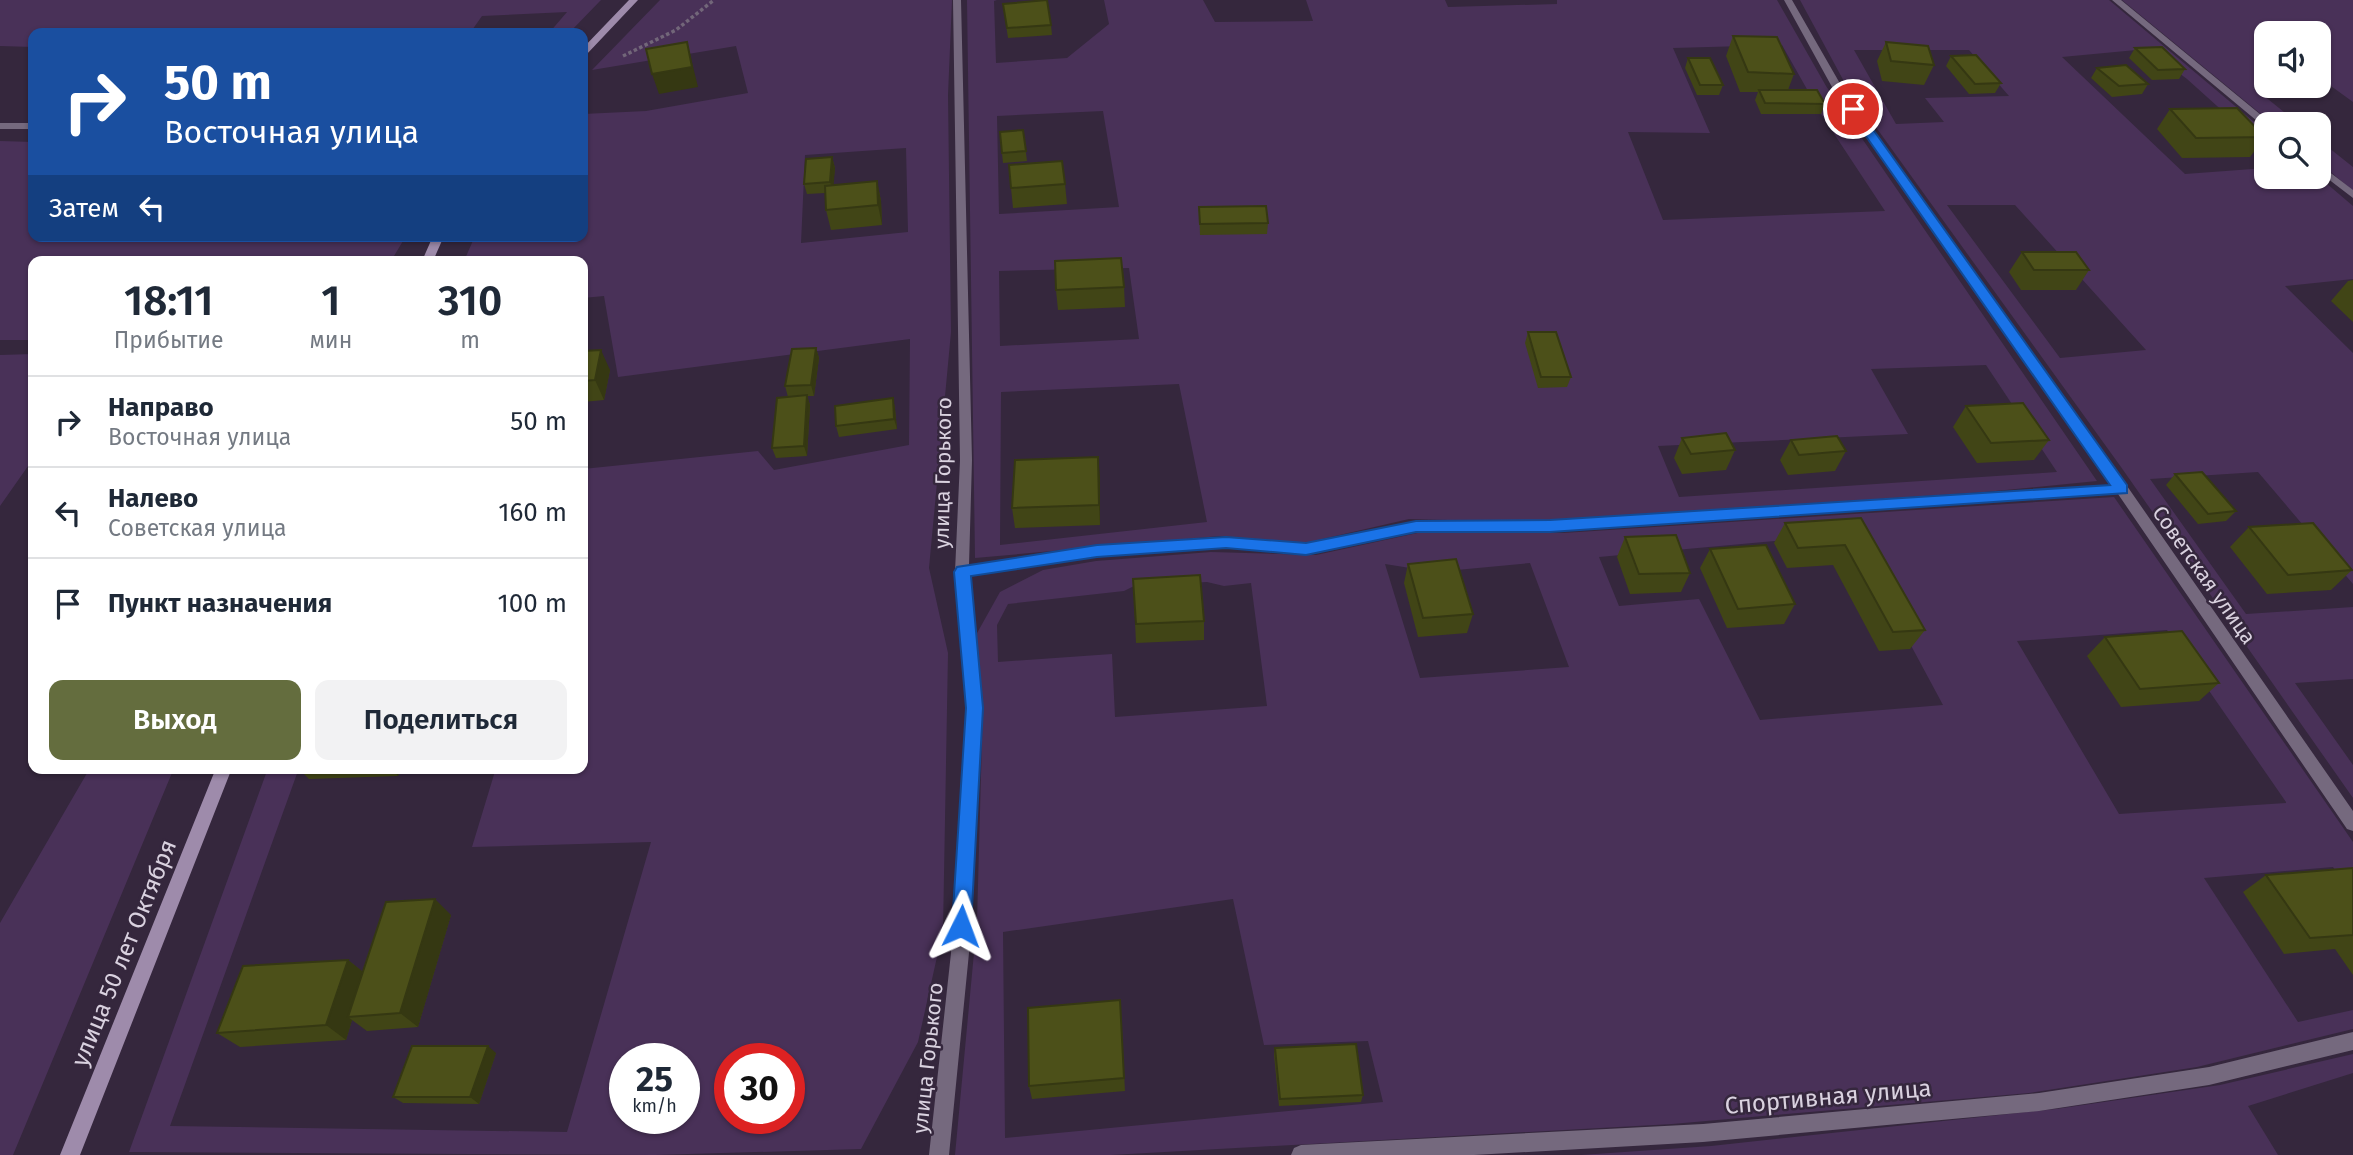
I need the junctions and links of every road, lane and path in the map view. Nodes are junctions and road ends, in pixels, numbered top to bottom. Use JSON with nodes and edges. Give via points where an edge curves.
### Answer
{"nodes":[{"id":1,"x":634,"y":0,"type":"edge"},
{"id":2,"x":714,"y":0,"type":"edge"},
{"id":3,"x":957,"y":0,"type":"edge"},
{"id":4,"x":1788,"y":0,"type":"edge"},
{"id":5,"x":2116,"y":0,"type":"edge"},
{"id":6,"x":588,"y":47,"type":"edge"},
{"id":7,"x":618,"y":58,"type":"dead end"},
{"id":8,"x":2254,"y":113,"type":"edge"},
{"id":9,"x":0,"y":126,"type":"edge"},
{"id":10,"x":28,"y":126,"type":"edge"},
{"id":11,"x":2331,"y":177,"type":"edge"},
{"id":12,"x":2353,"y":195,"type":"edge"},
{"id":13,"x":2122,"y":489,"type":"junction"},
{"id":14,"x":962,"y":572,"type":"junction"},
{"id":15,"x":222,"y":774,"type":"edge"},
{"id":16,"x":2353,"y":824,"type":"edge"},
{"id":17,"x":2353,"y":1041,"type":"edge"},
{"id":18,"x":70,"y":1155,"type":"edge"},
{"id":19,"x":939,"y":1155,"type":"edge"},
{"id":20,"x":1301,"y":1155,"type":"edge"}],
"edges":[{"from":1,"to":6,"type":"main road"},
{"from":2,"to":7,"type":"path","via":[[677,30]]},
{"from":3,"to":14,"type":"street","name":"улица Горького","via":[[966,460]]},
{"from":4,"to":13,"type":"street","name":"Советская улица","via":[[1837,87]]},
{"from":5,"to":8,"type":"street"},
{"from":9,"to":10,"type":"street"},
{"from":11,"to":12,"type":"street"},
{"from":13,"to":14,"type":"street","via":[[1550,526],[1416,527],[1306,549],[1226,542],[1097,551]]},
{"from":13,"to":16,"type":"street","name":"Советская улица"},
{"from":14,"to":19,"type":"street","name":"улица Горького","via":[[974,708],[960,953]]},
{"from":15,"to":18,"type":"main road","name":"улица 50 лет Октября"},
{"from":17,"to":20,"type":"street","name":"Спортивная улица","via":[[2209,1076],[2039,1102],[1703,1133]]}]}
